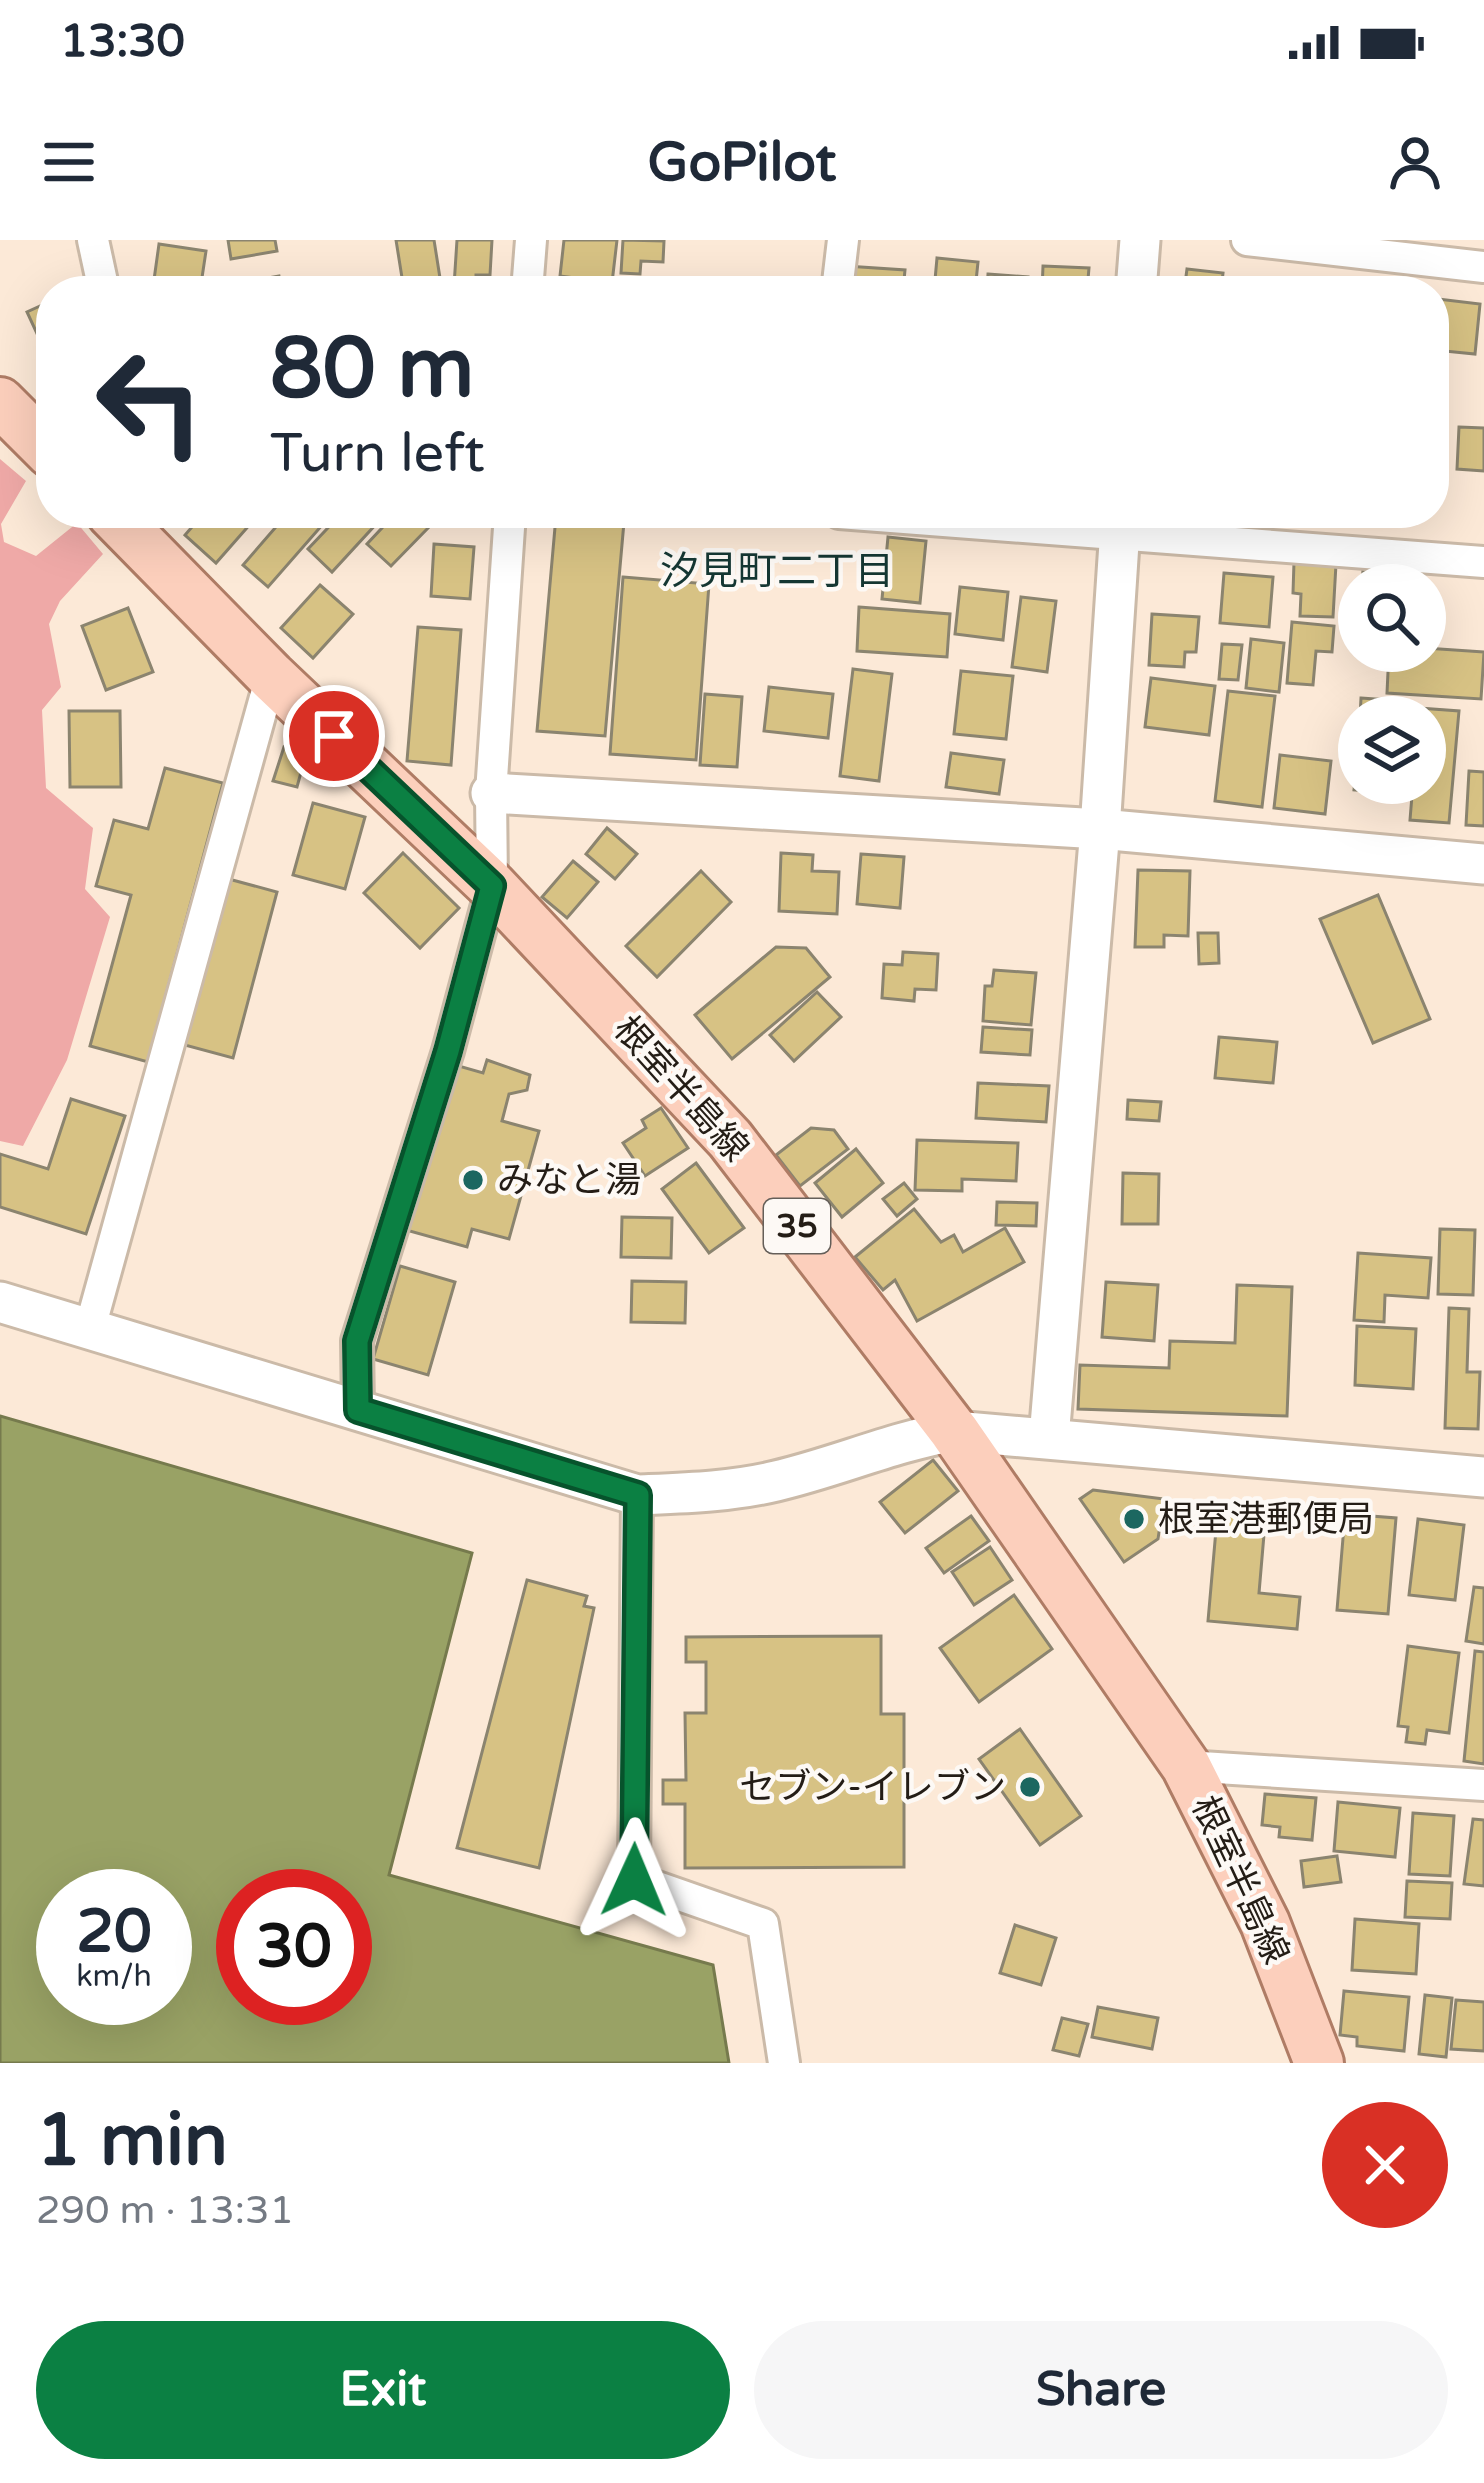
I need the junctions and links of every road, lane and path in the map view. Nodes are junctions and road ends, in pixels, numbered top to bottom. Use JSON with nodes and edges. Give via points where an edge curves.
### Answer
{"nodes":[{"id":1,"x":93,"y":240,"type":"edge"},
{"id":2,"x":530,"y":240,"type":"edge"},
{"id":3,"x":843,"y":240,"type":"edge"},
{"id":4,"x":1140,"y":240,"type":"edge"},
{"id":5,"x":1246,"y":240,"type":"edge"},
{"id":6,"x":1484,"y":267,"type":"edge"},
{"id":7,"x":101,"y":276,"type":"edge"},
{"id":8,"x":528,"y":276,"type":"edge"},
{"id":9,"x":839,"y":276,"type":"edge"},
{"id":10,"x":1137,"y":276,"type":"edge"},
{"id":11,"x":0,"y":402,"type":"edge"},
{"id":12,"x":36,"y":438,"type":"edge"},
{"id":13,"x":126,"y":528,"type":"edge"},
{"id":14,"x":509,"y":528,"type":"edge"},
{"id":15,"x":1121,"y":528,"type":"edge"},
{"id":16,"x":1150,"y":528,"type":"edge"},
{"id":17,"x":1484,"y":562,"type":"edge"},
{"id":18,"x":271,"y":676,"type":"junction"},
{"id":19,"x":491,"y":793,"type":"junction"},
{"id":20,"x":1100,"y":829,"type":"junction"},
{"id":21,"x":1484,"y":864,"type":"edge"},
{"id":22,"x":492,"y":886,"type":"junction"},
{"id":23,"x":0,"y":1302,"type":"edge"},
{"id":24,"x":90,"y":1328,"type":"junction"},
{"id":25,"x":358,"y":1410,"type":"junction"},
{"id":26,"x":954,"y":1431,"type":"junction"},
{"id":27,"x":1049,"y":1438,"type":"junction"},
{"id":28,"x":1484,"y":1477,"type":"edge"},
{"id":29,"x":638,"y":1495,"type":"junction"},
{"id":30,"x":1186,"y":1766,"type":"junction"},
{"id":31,"x":1484,"y":1785,"type":"edge"},
{"id":32,"x":784,"y":2063,"type":"edge"},
{"id":33,"x":1319,"y":2063,"type":"edge"}],
"edges":[{"from":1,"to":7,"type":"street"},
{"from":2,"to":8,"type":"street"},
{"from":3,"to":9,"type":"street"},
{"from":4,"to":10,"type":"street"},
{"from":5,"to":6,"type":"street"},
{"from":11,"to":12,"type":"main road"},
{"from":13,"to":18,"type":"main road","name":"根室半島線","number":"35"},
{"from":14,"to":19,"type":"street"},
{"from":15,"to":20,"type":"street"},
{"from":16,"to":17,"type":"street"},
{"from":18,"to":22,"type":"main road","name":"根室半島線","number":"35"},
{"from":18,"to":24,"type":"street"},
{"from":19,"to":20,"type":"street"},
{"from":19,"to":22,"type":"street"},
{"from":20,"to":21,"type":"street"},
{"from":20,"to":27,"type":"street"},
{"from":22,"to":25,"type":"street","via":[[357,1341]]},
{"from":22,"to":26,"type":"main road","name":"根室半島線","number":"35","via":[[730,1139]]},
{"from":23,"to":24,"type":"street"},
{"from":24,"to":25,"type":"street"},
{"from":25,"to":29,"type":"street"},
{"from":26,"to":27,"type":"street"},
{"from":26,"to":29,"type":"street","via":[[778,1481]]},
{"from":26,"to":30,"type":"main road","name":"根室半島線","number":"35"},
{"from":27,"to":28,"type":"street"},
{"from":29,"to":32,"type":"street","via":[[634,1880],[764,1924]]},
{"from":30,"to":31,"type":"street"},
{"from":30,"to":33,"type":"main road","name":"根室半島線","number":"35","via":[[1265,1922]]}]}
